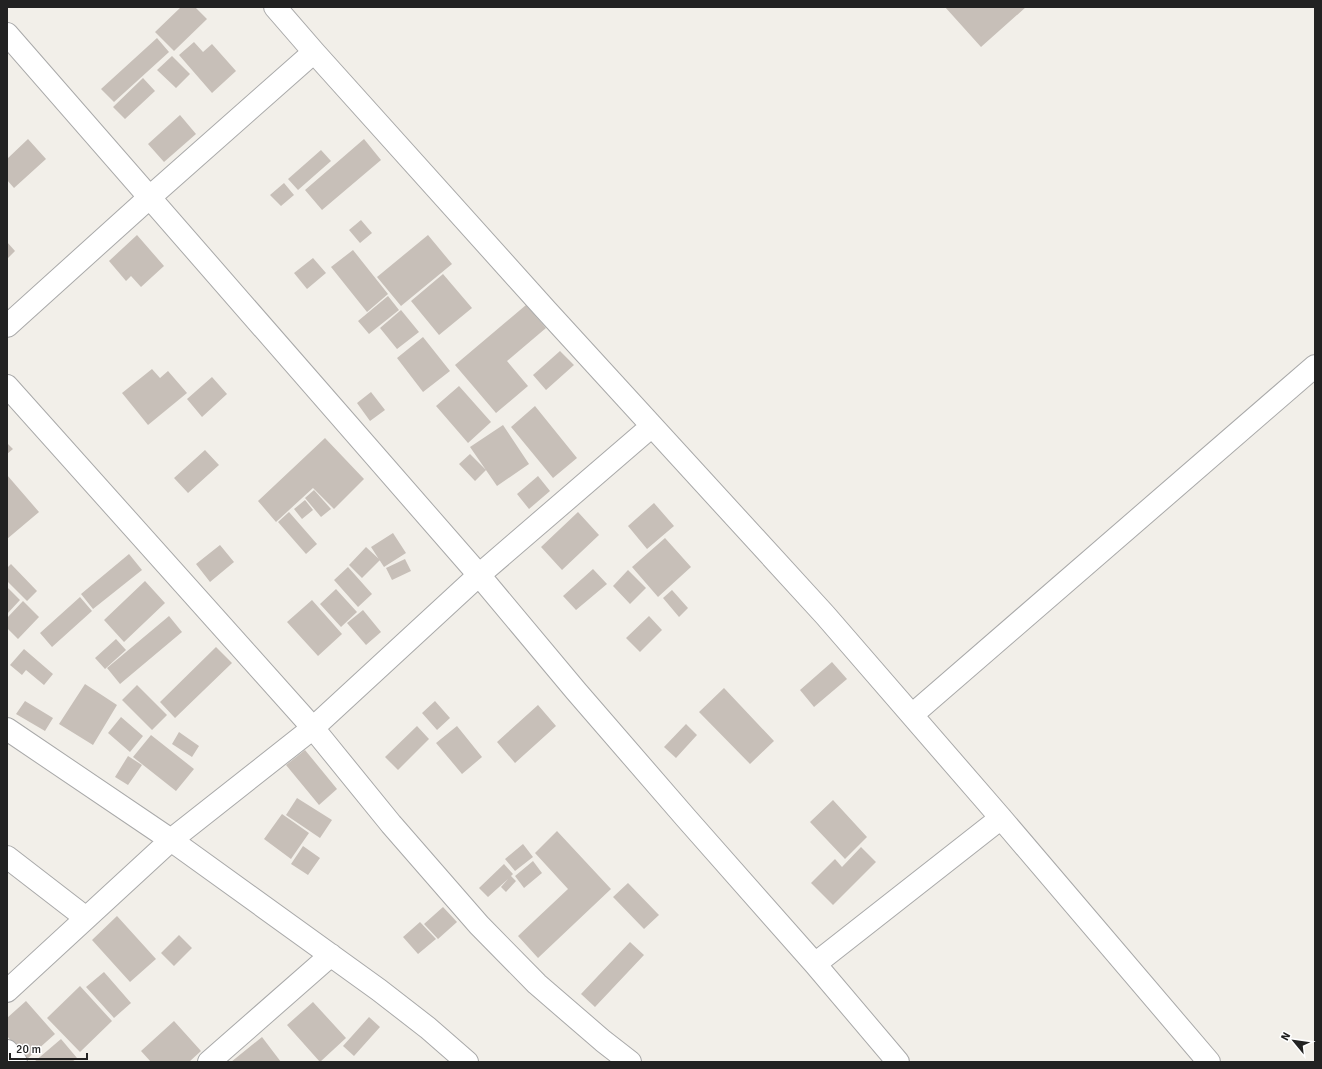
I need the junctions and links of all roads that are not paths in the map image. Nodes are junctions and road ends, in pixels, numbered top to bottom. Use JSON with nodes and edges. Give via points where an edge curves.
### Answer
{"nodes":[{"id":1,"x":275,"y":7,"type":"edge"},
{"id":2,"x":7,"y":34,"type":"edge"},
{"id":3,"x":314,"y":52,"type":"junction"},
{"id":4,"x":150,"y":197,"type":"junction"},
{"id":5,"x":7,"y":326,"type":"edge"},
{"id":6,"x":1315,"y":366,"type":"edge"},
{"id":7,"x":7,"y":386,"type":"edge"},
{"id":8,"x":652,"y":426,"type":"junction"},
{"id":9,"x":480,"y":575,"type":"junction"},
{"id":10,"x":912,"y":715,"type":"junction"},
{"id":11,"x":313,"y":728,"type":"junction"},
{"id":12,"x":7,"y":729,"type":"edge"},
{"id":13,"x":1001,"y":818,"type":"junction"},
{"id":14,"x":171,"y":840,"type":"junction"},
{"id":15,"x":7,"y":857,"type":"edge"},
{"id":16,"x":86,"y":918,"type":"junction"},
{"id":17,"x":331,"y":955,"type":"junction"},
{"id":18,"x":815,"y":964,"type":"junction"},
{"id":19,"x":7,"y":991,"type":"edge"},
{"id":20,"x":7,"y":1051,"type":"edge"},
{"id":21,"x":16,"y":1062,"type":"edge"},
{"id":22,"x":210,"y":1062,"type":"edge"},
{"id":23,"x":467,"y":1062,"type":"edge"},
{"id":24,"x":630,"y":1062,"type":"edge"},
{"id":25,"x":898,"y":1062,"type":"edge"},
{"id":26,"x":1209,"y":1062,"type":"edge"}],
"edges":[{"from":1,"to":3,"type":"street"},
{"from":2,"to":4,"type":"street"},
{"from":3,"to":4,"type":"street"},
{"from":3,"to":8,"type":"street"},
{"from":4,"to":5,"type":"street"},
{"from":4,"to":9,"type":"street"},
{"from":6,"to":10,"type":"street"},
{"from":7,"to":11,"type":"street"},
{"from":8,"to":9,"type":"street"},
{"from":8,"to":10,"type":"street"},
{"from":9,"to":11,"type":"street"},
{"from":9,"to":18,"type":"street","via":[[576,691]]},
{"from":10,"to":13,"type":"street"},
{"from":11,"to":14,"type":"street"},
{"from":11,"to":24,"type":"street","via":[[479,925],[537,984]]},
{"from":12,"to":14,"type":"street"},
{"from":13,"to":18,"type":"street"},
{"from":13,"to":26,"type":"street"},
{"from":14,"to":16,"type":"street"},
{"from":14,"to":17,"type":"street"},
{"from":15,"to":16,"type":"street"},
{"from":16,"to":19,"type":"street"},
{"from":17,"to":22,"type":"street"},
{"from":17,"to":23,"type":"street","via":[[428,1028]]},
{"from":18,"to":25,"type":"street"},
{"from":20,"to":21,"type":"street"}]}
